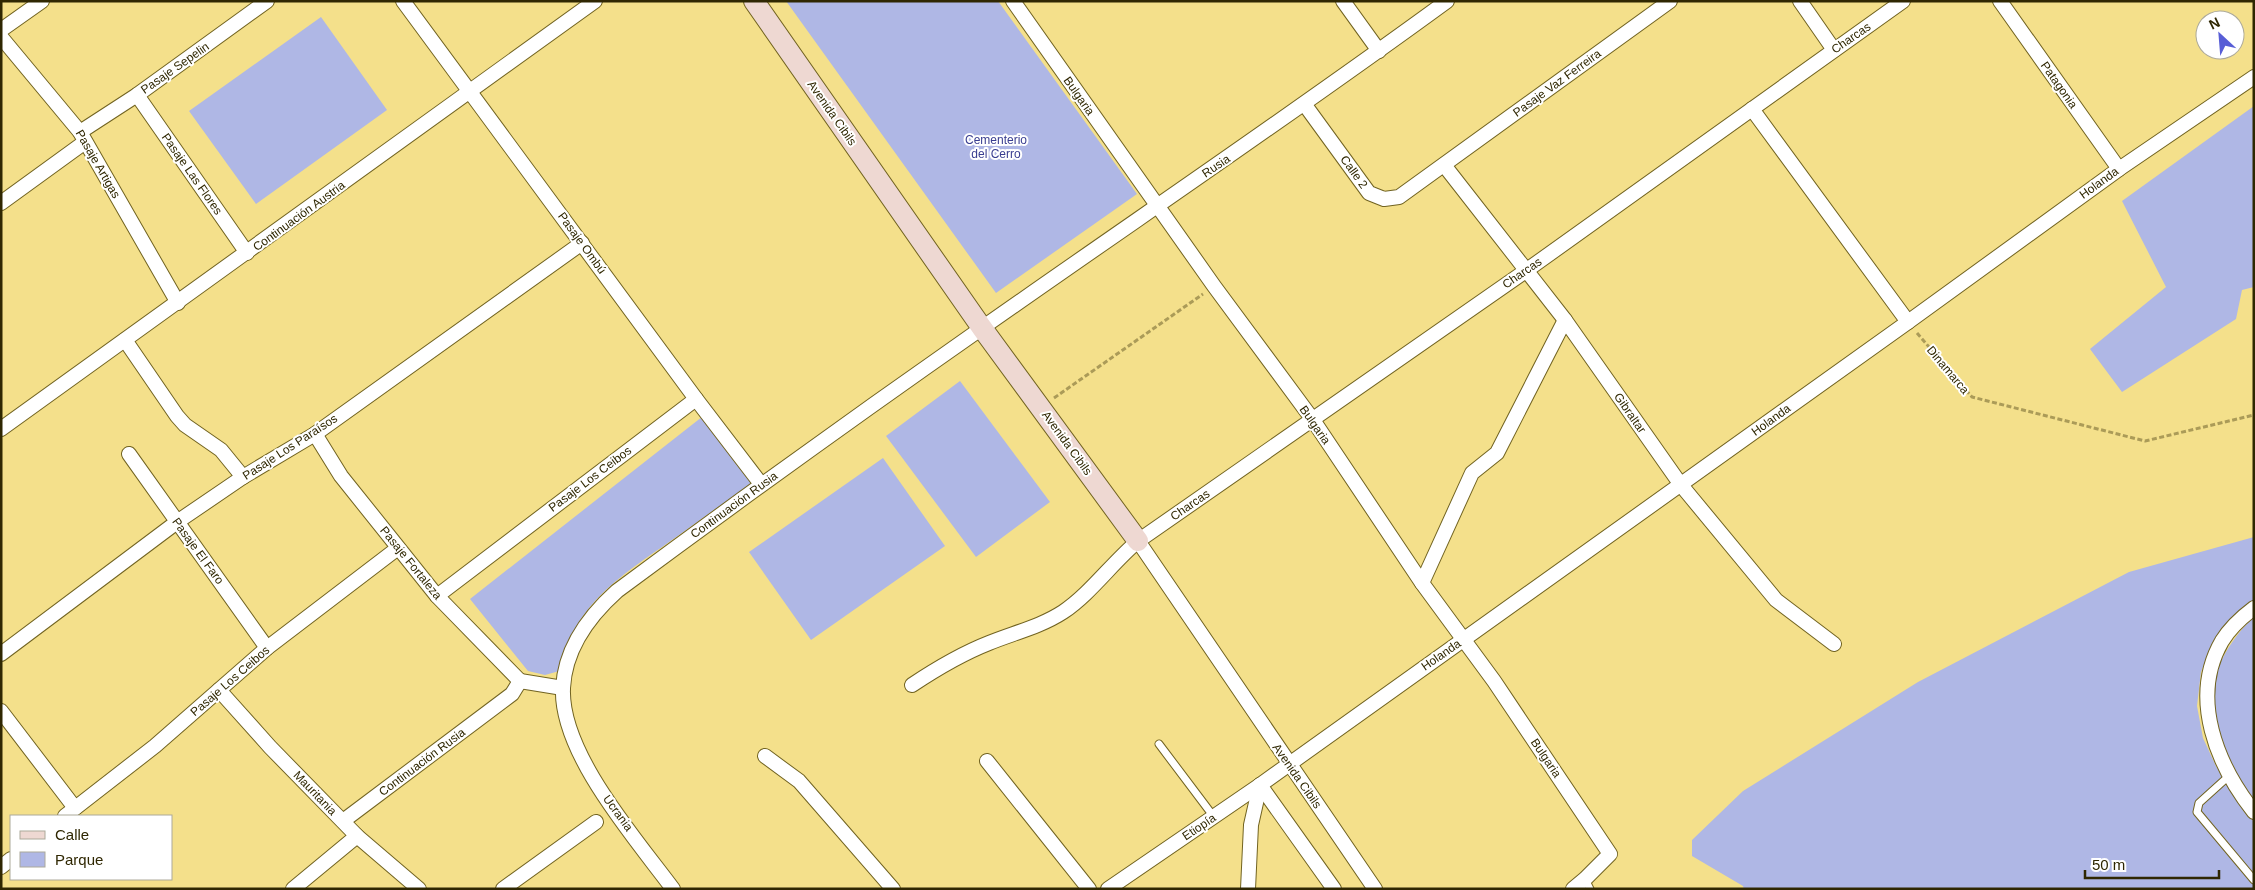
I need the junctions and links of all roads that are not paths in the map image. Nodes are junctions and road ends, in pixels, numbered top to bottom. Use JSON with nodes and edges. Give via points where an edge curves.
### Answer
{"nodes":[{"id":1,"x":42,"y":1,"type":"edge"},
{"id":2,"x":267,"y":1,"type":"edge"},
{"id":3,"x":403,"y":1,"type":"edge"},
{"id":4,"x":595,"y":1,"type":"edge"},
{"id":5,"x":754,"y":1,"type":"edge"},
{"id":6,"x":1013,"y":1,"type":"edge"},
{"id":7,"x":1343,"y":1,"type":"edge"},
{"id":8,"x":1447,"y":1,"type":"edge"},
{"id":9,"x":1670,"y":1,"type":"edge"},
{"id":10,"x":1800,"y":1,"type":"edge"},
{"id":11,"x":1903,"y":1,"type":"edge"},
{"id":12,"x":2000,"y":1,"type":"edge"},
{"id":13,"x":1,"y":30,"type":"edge"},
{"id":14,"x":1,"y":37,"type":"edge"},
{"id":15,"x":1834,"y":50,"type":"junction"},
{"id":16,"x":1379,"y":51,"type":"junction"},
{"id":17,"x":2254,"y":77,"type":"edge"},
{"id":18,"x":470,"y":93,"type":"junction"},
{"id":19,"x":137,"y":94,"type":"junction"},
{"id":20,"x":1305,"y":105,"type":"junction"},
{"id":21,"x":1752,"y":109,"type":"junction"},
{"id":22,"x":83,"y":137,"type":"junction"},
{"id":23,"x":1444,"y":164,"type":"junction"},
{"id":24,"x":2119,"y":169,"type":"junction"},
{"id":25,"x":1,"y":203,"type":"edge"},
{"id":26,"x":1158,"y":206,"type":"junction"},
{"id":27,"x":582,"y":243,"type":"junction"},
{"id":28,"x":247,"y":253,"type":"junction"},
{"id":29,"x":1527,"y":270,"type":"junction"},
{"id":30,"x":178,"y":303,"type":"junction"},
{"id":31,"x":1565,"y":320,"type":"junction"},
{"id":32,"x":1908,"y":322,"type":"junction"},
{"id":33,"x":982,"y":328,"type":"junction"},
{"id":34,"x":125,"y":340,"type":"junction"},
{"id":35,"x":696,"y":399,"type":"junction"},
{"id":36,"x":1313,"y":420,"type":"junction"},
{"id":37,"x":1,"y":429,"type":"edge"},
{"id":38,"x":315,"y":434,"type":"junction"},
{"id":39,"x":129,"y":454,"type":"dead end"},
{"id":40,"x":244,"y":477,"type":"junction"},
{"id":41,"x":762,"y":484,"type":"junction"},
{"id":42,"x":1681,"y":485,"type":"junction"},
{"id":43,"x":177,"y":522,"type":"junction"},
{"id":44,"x":1138,"y":541,"type":"junction"},
{"id":45,"x":398,"y":548,"type":"junction"},
{"id":46,"x":1422,"y":583,"type":"junction"},
{"id":47,"x":437,"y":596,"type":"junction"},
{"id":48,"x":2254,"y":608,"type":"edge"},
{"id":49,"x":1463,"y":640,"type":"junction"},
{"id":50,"x":1834,"y":644,"type":"dead end"},
{"id":51,"x":267,"y":648,"type":"junction"},
{"id":52,"x":1,"y":654,"type":"edge"},
{"id":53,"x":520,"y":681,"type":"junction"},
{"id":54,"x":912,"y":686,"type":"dead end"},
{"id":55,"x":563,"y":688,"type":"junction"},
{"id":56,"x":219,"y":690,"type":"junction"},
{"id":57,"x":1,"y":711,"type":"edge"},
{"id":58,"x":572,"y":732,"type":"joint"},
{"id":59,"x":1159,"y":744,"type":"dead end"},
{"id":60,"x":765,"y":756,"type":"dead end"},
{"id":61,"x":987,"y":762,"type":"dead end"},
{"id":62,"x":1288,"y":764,"type":"junction"},
{"id":63,"x":2230,"y":775,"type":"junction"},
{"id":64,"x":1260,"y":785,"type":"junction"},
{"id":65,"x":70,"y":812,"type":"edge"},
{"id":66,"x":2254,"y":812,"type":"edge"},
{"id":67,"x":1214,"y":817,"type":"junction"},
{"id":68,"x":343,"y":821,"type":"junction"},
{"id":69,"x":596,"y":822,"type":"dead end"},
{"id":70,"x":357,"y":836,"type":"junction"},
{"id":71,"x":2254,"y":880,"type":"edge"},
{"id":72,"x":1588,"y":884,"type":"edge"},
{"id":73,"x":294,"y":889,"type":"edge"},
{"id":74,"x":419,"y":889,"type":"edge"},
{"id":75,"x":503,"y":889,"type":"edge"},
{"id":76,"x":673,"y":889,"type":"edge"},
{"id":77,"x":892,"y":889,"type":"edge"},
{"id":78,"x":1089,"y":889,"type":"edge"},
{"id":79,"x":1108,"y":889,"type":"edge"},
{"id":80,"x":1248,"y":889,"type":"edge"},
{"id":81,"x":1334,"y":889,"type":"edge"},
{"id":82,"x":1375,"y":889,"type":"edge"},
{"id":83,"x":1573,"y":889,"type":"edge"}],
"edges":[{"from":1,"to":13,"type":"street"},
{"from":2,"to":19,"type":"street","name":"Pasaje Sepelin"},
{"from":3,"to":18,"type":"street","name":"Pasaje Ombú"},
{"from":4,"to":18,"type":"street","name":"Continuación Austria"},
{"from":5,"to":33,"type":"street","name":"Avenida Cibils"},
{"from":6,"to":26,"type":"street","name":"Bulgaria"},
{"from":7,"to":16,"type":"street"},
{"from":8,"to":16,"type":"street","name":"Rusia"},
{"from":9,"to":23,"type":"street","name":"Pasaje Vaz Ferreira"},
{"from":10,"to":15,"type":"street"},
{"from":11,"to":15,"type":"street","name":"Charcas"},
{"from":12,"to":24,"type":"street","name":"Patagonia"},
{"from":14,"to":22,"type":"street","name":"Pasaje Artigas"},
{"from":15,"to":21,"type":"street","name":"Charcas"},
{"from":16,"to":20,"type":"street","name":"Rusia"},
{"from":17,"to":24,"type":"street","name":"Holanda"},
{"from":18,"to":27,"type":"street","name":"Pasaje Ombú"},
{"from":18,"to":28,"type":"street","name":"Continuación Austria"},
{"from":19,"to":22,"type":"street","name":"Pasaje Sepelin"},
{"from":19,"to":28,"type":"street","name":"Pasaje Las Flores"},
{"from":20,"to":23,"type":"street","name":"Calle 2","via":[[1369,193],[1378,198],[1399,197]]},
{"from":20,"to":26,"type":"street","name":"Rusia"},
{"from":21,"to":29,"type":"street","name":"Charcas"},
{"from":21,"to":32,"type":"street"},
{"from":22,"to":25,"type":"street","name":"Pasaje Sepelin"},
{"from":22,"to":30,"type":"street","name":"Pasaje Artigas"},
{"from":23,"to":29,"type":"street","name":"Gibraltar"},
{"from":24,"to":32,"type":"street","name":"Holanda"},
{"from":26,"to":33,"type":"street","name":"Rusia"},
{"from":26,"to":36,"type":"street","name":"Bulgaria"},
{"from":27,"to":35,"type":"street","name":"Pasaje Ombú"},
{"from":27,"to":38,"type":"street","name":"Pasaje Los Paraísos"},
{"from":28,"to":30,"type":"street","name":"Continuación Austria"},
{"from":29,"to":31,"type":"street","name":"Gibraltar"},
{"from":29,"to":36,"type":"street","name":"Charcas"},
{"from":30,"to":34,"type":"street","name":"Continuación Austria"},
{"from":31,"to":42,"type":"street","name":"Gibraltar"},
{"from":31,"to":46,"type":"street","via":[[1497,453],[1472,473]]},
{"from":32,"to":42,"type":"street","name":"Holanda"},
{"from":33,"to":41,"type":"street","name":"Continuación Rusia"},
{"from":33,"to":44,"type":"street","name":"Avenida Cibils"},
{"from":34,"to":37,"type":"street","name":"Continuación Austria"},
{"from":34,"to":40,"type":"street","via":[[177,416],[221,450]]},
{"from":35,"to":41,"type":"street","name":"Pasaje Ombú"},
{"from":35,"to":47,"type":"street","name":"Pasaje Los Ceibos"},
{"from":36,"to":44,"type":"street","name":"Charcas"},
{"from":36,"to":46,"type":"street","name":"Bulgaria"},
{"from":38,"to":40,"type":"street","name":"Pasaje Los Paraísos"},
{"from":38,"to":45,"type":"street","name":"Pasaje Fortaleza","via":[[341,476]]},
{"from":39,"to":43,"type":"street","name":"Pasaje El Faro"},
{"from":40,"to":43,"type":"street","name":"Pasaje Los Paraísos"},
{"from":41,"to":55,"type":"street","name":"Continuación Rusia","via":[[600,607],[573,647]]},
{"from":42,"to":49,"type":"street","name":"Holanda"},
{"from":42,"to":50,"type":"street","name":"Gibraltar","via":[[1776,600]]},
{"from":43,"to":51,"type":"street","name":"Pasaje El Faro"},
{"from":43,"to":52,"type":"street","name":"Pasaje Los Paraísos"},
{"from":44,"to":54,"type":"street","name":"Charcas","via":[[1063,612],[1034,627],[970,651]]},
{"from":44,"to":62,"type":"street","name":"Avenida Cibils"},
{"from":45,"to":47,"type":"street","name":"Pasaje Fortaleza"},
{"from":45,"to":51,"type":"street","name":"Pasaje Los Ceibos"},
{"from":46,"to":49,"type":"street","name":"Bulgaria"},
{"from":47,"to":53,"type":"street","name":"Pasaje Fortaleza"},
{"from":48,"to":63,"type":"street","via":[[2222,640],[2208,678],[2206,698],[2210,725]]},
{"from":49,"to":62,"type":"street","name":"Holanda"},
{"from":49,"to":72,"type":"street","name":"Bulgaria","via":[[1610,854]]},
{"from":51,"to":56,"type":"street","name":"Pasaje Los Ceibos"},
{"from":53,"to":55,"type":"street"},
{"from":53,"to":68,"type":"street","name":"Continuación Rusia","via":[[512,694]]},
{"from":55,"to":58,"type":"street","name":"Continuación Rusia","via":[[564,709]]},
{"from":56,"to":65,"type":"street","name":"Pasaje Los Ceibos","via":[[155,746]]},
{"from":56,"to":68,"type":"street","name":"Mauritania"},
{"from":57,"to":65,"type":"street"},
{"from":58,"to":76,"type":"street","name":"Ucrania","via":[[580,755],[596,782]]},
{"from":59,"to":67,"type":"lane"},
{"from":60,"to":77,"type":"street","via":[[799,781]]},
{"from":61,"to":78,"type":"street"},
{"from":62,"to":64,"type":"street","name":"Etiopía"},
{"from":62,"to":82,"type":"street","name":"Avenida Cibils"},
{"from":63,"to":66,"type":"street"},
{"from":63,"to":71,"type":"lane","via":[[2199,804],[2197,812]]},
{"from":64,"to":67,"type":"street","name":"Etiopía"},
{"from":64,"to":80,"type":"street","via":[[1251,825]]},
{"from":64,"to":81,"type":"street"},
{"from":67,"to":79,"type":"street","name":"Etiopía"},
{"from":68,"to":70,"type":"street","name":"Mauritania"},
{"from":69,"to":75,"type":"street"},
{"from":70,"to":73,"type":"street"},
{"from":70,"to":74,"type":"street","name":"Mauritania"},
{"from":72,"to":83,"type":"street"}]}
